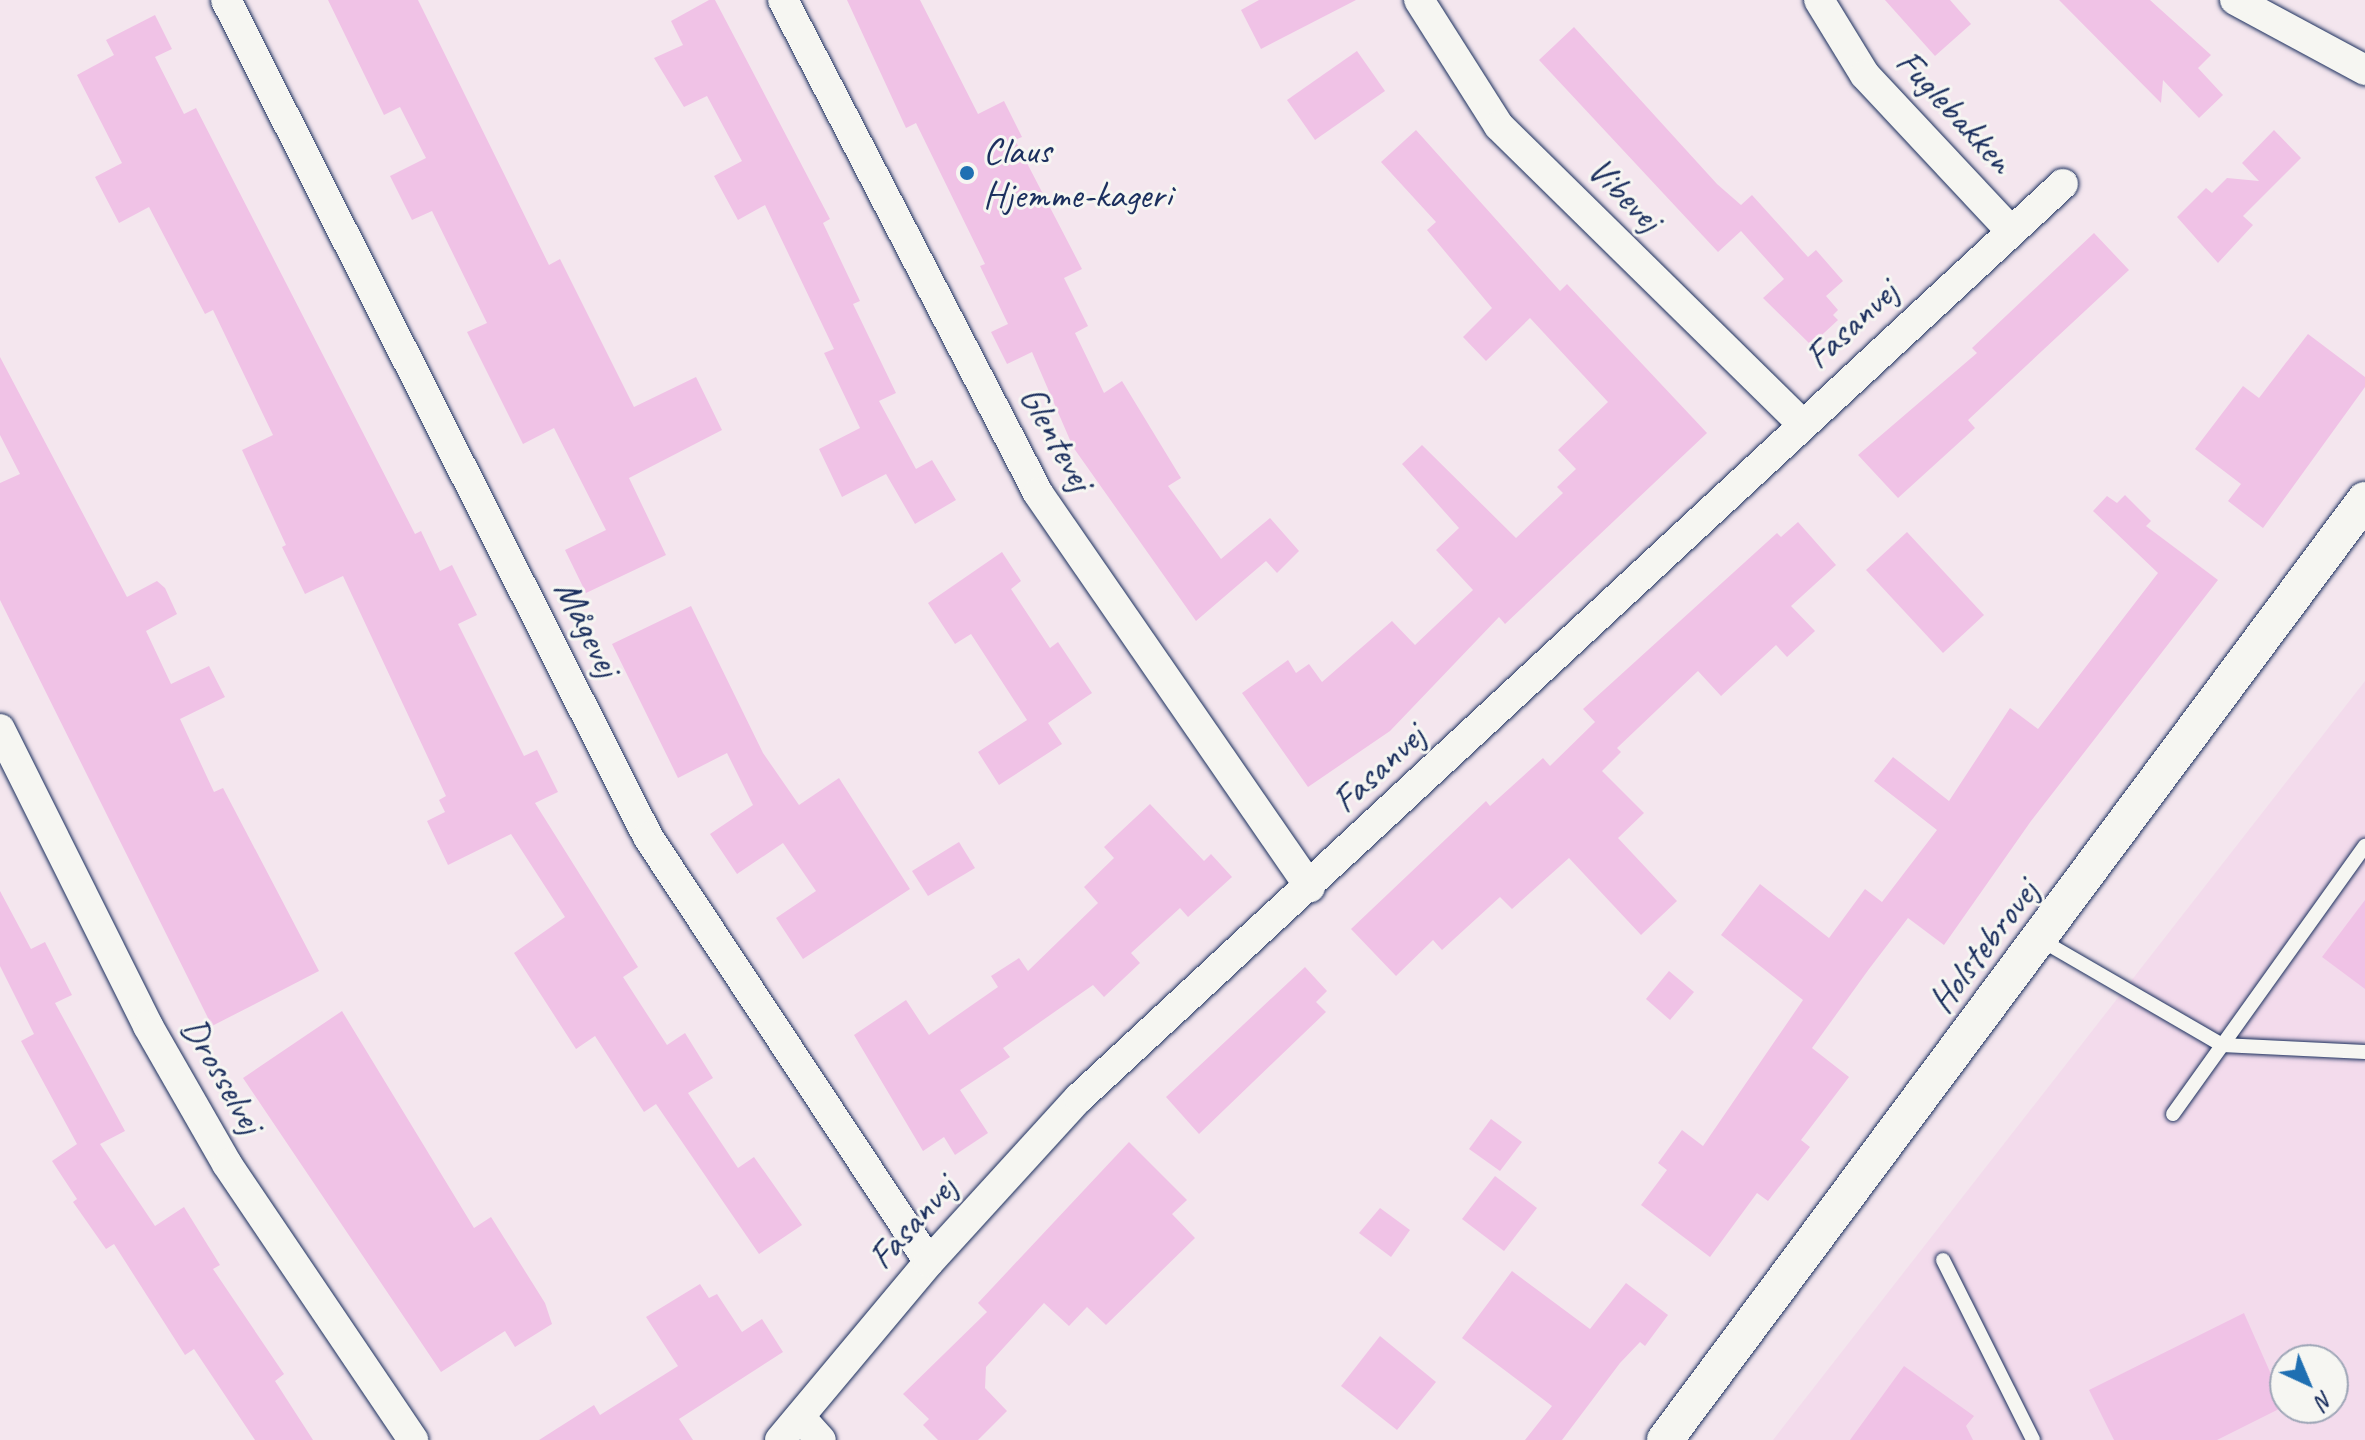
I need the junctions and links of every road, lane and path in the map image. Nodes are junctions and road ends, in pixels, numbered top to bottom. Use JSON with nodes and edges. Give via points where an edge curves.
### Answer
{"nodes":[{"id":1,"x":226,"y":0,"type":"edge"},
{"id":2,"x":783,"y":0,"type":"edge"},
{"id":3,"x":1419,"y":0,"type":"edge"},
{"id":4,"x":1819,"y":0,"type":"edge"},
{"id":5,"x":2235,"y":0,"type":"edge"},
{"id":6,"x":2365,"y":70,"type":"edge"},
{"id":7,"x":2063,"y":184,"type":"dead end"},
{"id":8,"x":2011,"y":231,"type":"junction"},
{"id":9,"x":1802,"y":424,"type":"junction"},
{"id":10,"x":2365,"y":500,"type":"edge"},
{"id":11,"x":0,"y":729,"type":"edge"},
{"id":12,"x":2365,"y":846,"type":"edge"},
{"id":13,"x":1310,"y":887,"type":"junction"},
{"id":14,"x":2041,"y":940,"type":"junction"},
{"id":15,"x":2222,"y":1045,"type":"junction"},
{"id":16,"x":2365,"y":1052,"type":"edge"},
{"id":17,"x":2173,"y":1114,"type":"dead end"},
{"id":18,"x":1943,"y":1260,"type":"dead end"},
{"id":19,"x":929,"y":1262,"type":"junction"},
{"id":20,"x":800,"y":1417,"type":"junction"},
{"id":21,"x":413,"y":1440,"type":"edge"},
{"id":22,"x":780,"y":1440,"type":"edge"},
{"id":23,"x":821,"y":1440,"type":"edge"},
{"id":24,"x":1665,"y":1440,"type":"edge"},
{"id":25,"x":2033,"y":1440,"type":"edge"}],
"edges":[{"from":1,"to":19,"type":"street","name":"Mågevej","via":[[648,837]]},
{"from":2,"to":13,"type":"street","name":"Glentevej","via":[[1038,493]]},
{"from":3,"to":9,"type":"street","name":"Vibevej","via":[[1499,126]]},
{"from":4,"to":8,"type":"street","name":"Fuglebakken","via":[[1865,75]]},
{"from":5,"to":6,"type":"street"},
{"from":7,"to":8,"type":"street","name":"Fasanvej"},
{"from":8,"to":9,"type":"street","name":"Fasanvej"},
{"from":9,"to":13,"type":"street","name":"Fasanvej"},
{"from":10,"to":14,"type":"street","name":"Holstebrovej"},
{"from":11,"to":21,"type":"street","name":"Drosselvej","via":[[148,1026],[227,1164]]},
{"from":12,"to":15,"type":"lane"},
{"from":13,"to":19,"type":"street","name":"Fasanvej","via":[[1079,1098]]},
{"from":14,"to":15,"type":"lane"},
{"from":14,"to":24,"type":"street","name":"Holstebrovej"},
{"from":15,"to":16,"type":"lane"},
{"from":15,"to":17,"type":"lane"},
{"from":18,"to":25,"type":"lane"},
{"from":19,"to":20,"type":"street","name":"Fasanvej"},
{"from":20,"to":22,"type":"street","name":"Fasanvej"},
{"from":20,"to":23,"type":"street"}]}
